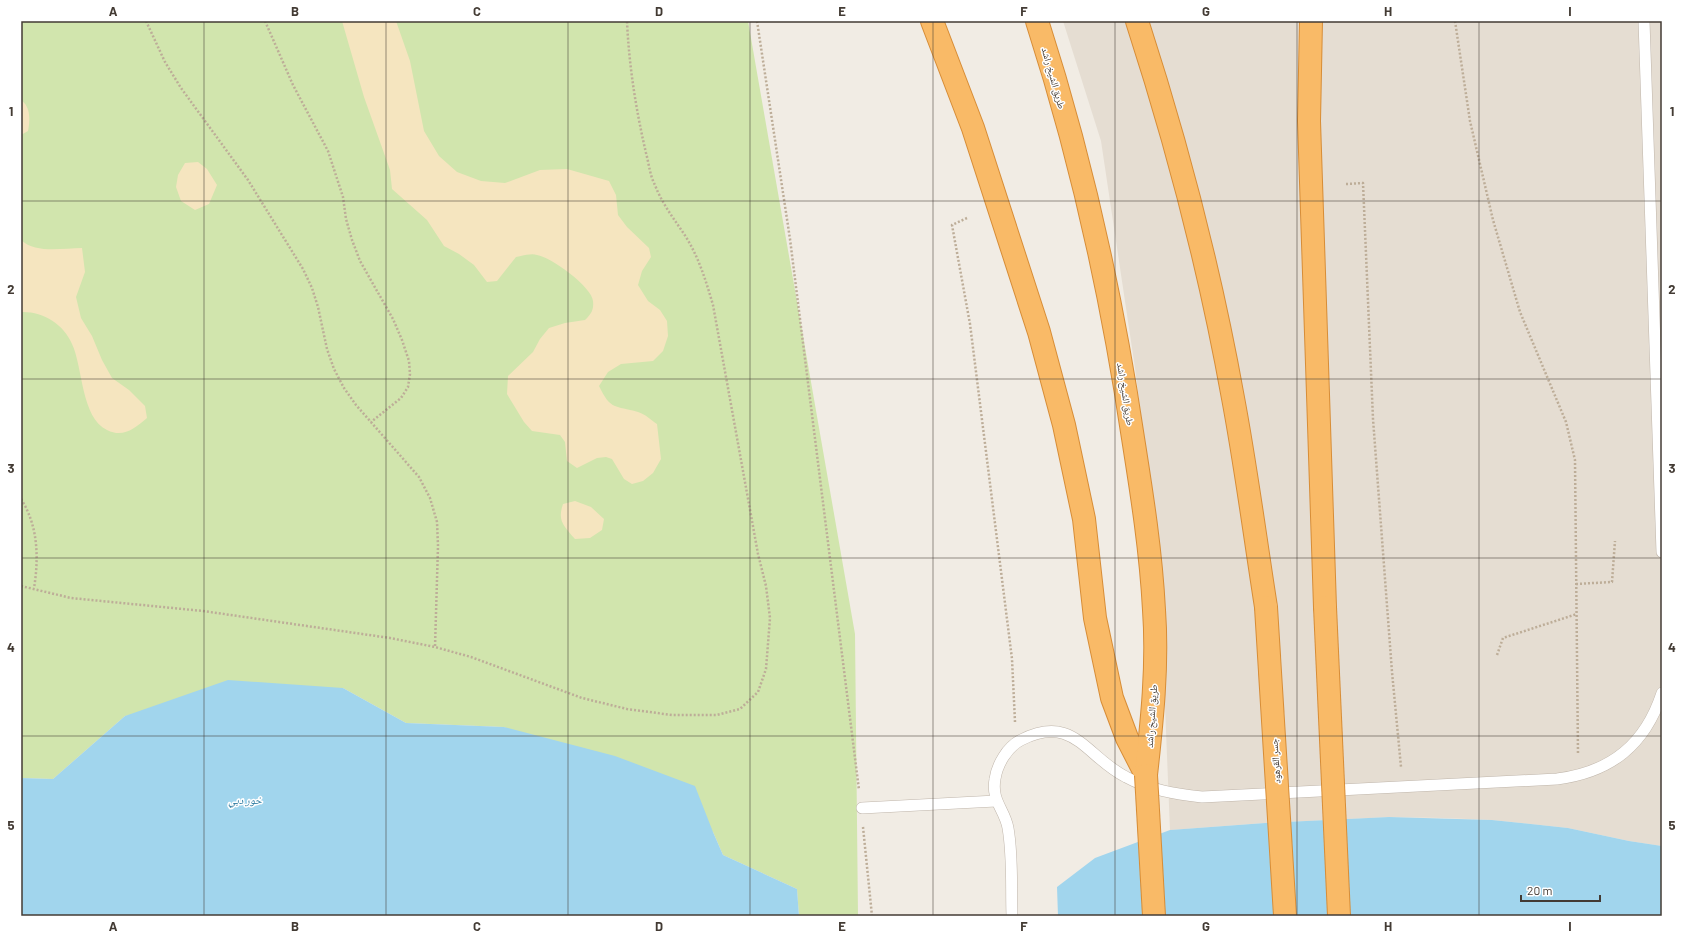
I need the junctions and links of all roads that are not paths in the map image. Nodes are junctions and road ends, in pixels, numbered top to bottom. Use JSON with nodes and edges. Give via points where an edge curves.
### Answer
{"nodes":[{"id":1,"x":932,"y":21,"type":"edge"},
{"id":2,"x":1037,"y":21,"type":"edge"},
{"id":3,"x":1137,"y":21,"type":"edge"},
{"id":4,"x":1311,"y":21,"type":"edge"},
{"id":5,"x":1644,"y":21,"type":"edge"},
{"id":6,"x":1662,"y":552,"type":"edge"},
{"id":7,"x":1662,"y":693,"type":"edge"},
{"id":8,"x":1146,"y":775,"type":"junction"},
{"id":9,"x":996,"y":801,"type":"junction"},
{"id":10,"x":862,"y":808,"type":"road end"},
{"id":11,"x":1012,"y":916,"type":"edge"},
{"id":12,"x":1154,"y":916,"type":"edge"},
{"id":13,"x":1285,"y":916,"type":"edge"},
{"id":14,"x":1339,"y":916,"type":"edge"}],
"edges":[{"from":1,"to":8,"type":"highway","via":[[973,128],[1041,340],[1064,425],[1084,518],[1095,618],[1112,698],[1127,738]]},
{"from":2,"to":8,"type":"highway","name":"طريق الشيخ راشد","via":[[1076,156],[1104,275],[1125,381],[1141,488],[1154,611],[1153,693]]},
{"from":3,"to":13,"type":"highway","name":"جسر القرهود","bridge":true,"via":[[1184,178],[1211,288],[1233,398],[1266,607]]},
{"from":4,"to":14,"type":"highway","bridge":true,"via":[[1309,121],[1325,607]]},
{"from":5,"to":6,"type":"lane"},
{"from":7,"to":9,"type":"lane","via":[[1656,712],[1643,733],[1626,752],[1605,765],[1578,776],[1202,797],[1149,788],[1125,777],[1068,734],[1050,731],[1032,734],[1016,742],[1002,759],[994,780]]},
{"from":8,"to":12,"type":"highway","bridge":true},
{"from":9,"to":10,"type":"lane"},
{"from":9,"to":11,"type":"lane","via":[[1008,826],[1010,839]]}]}
